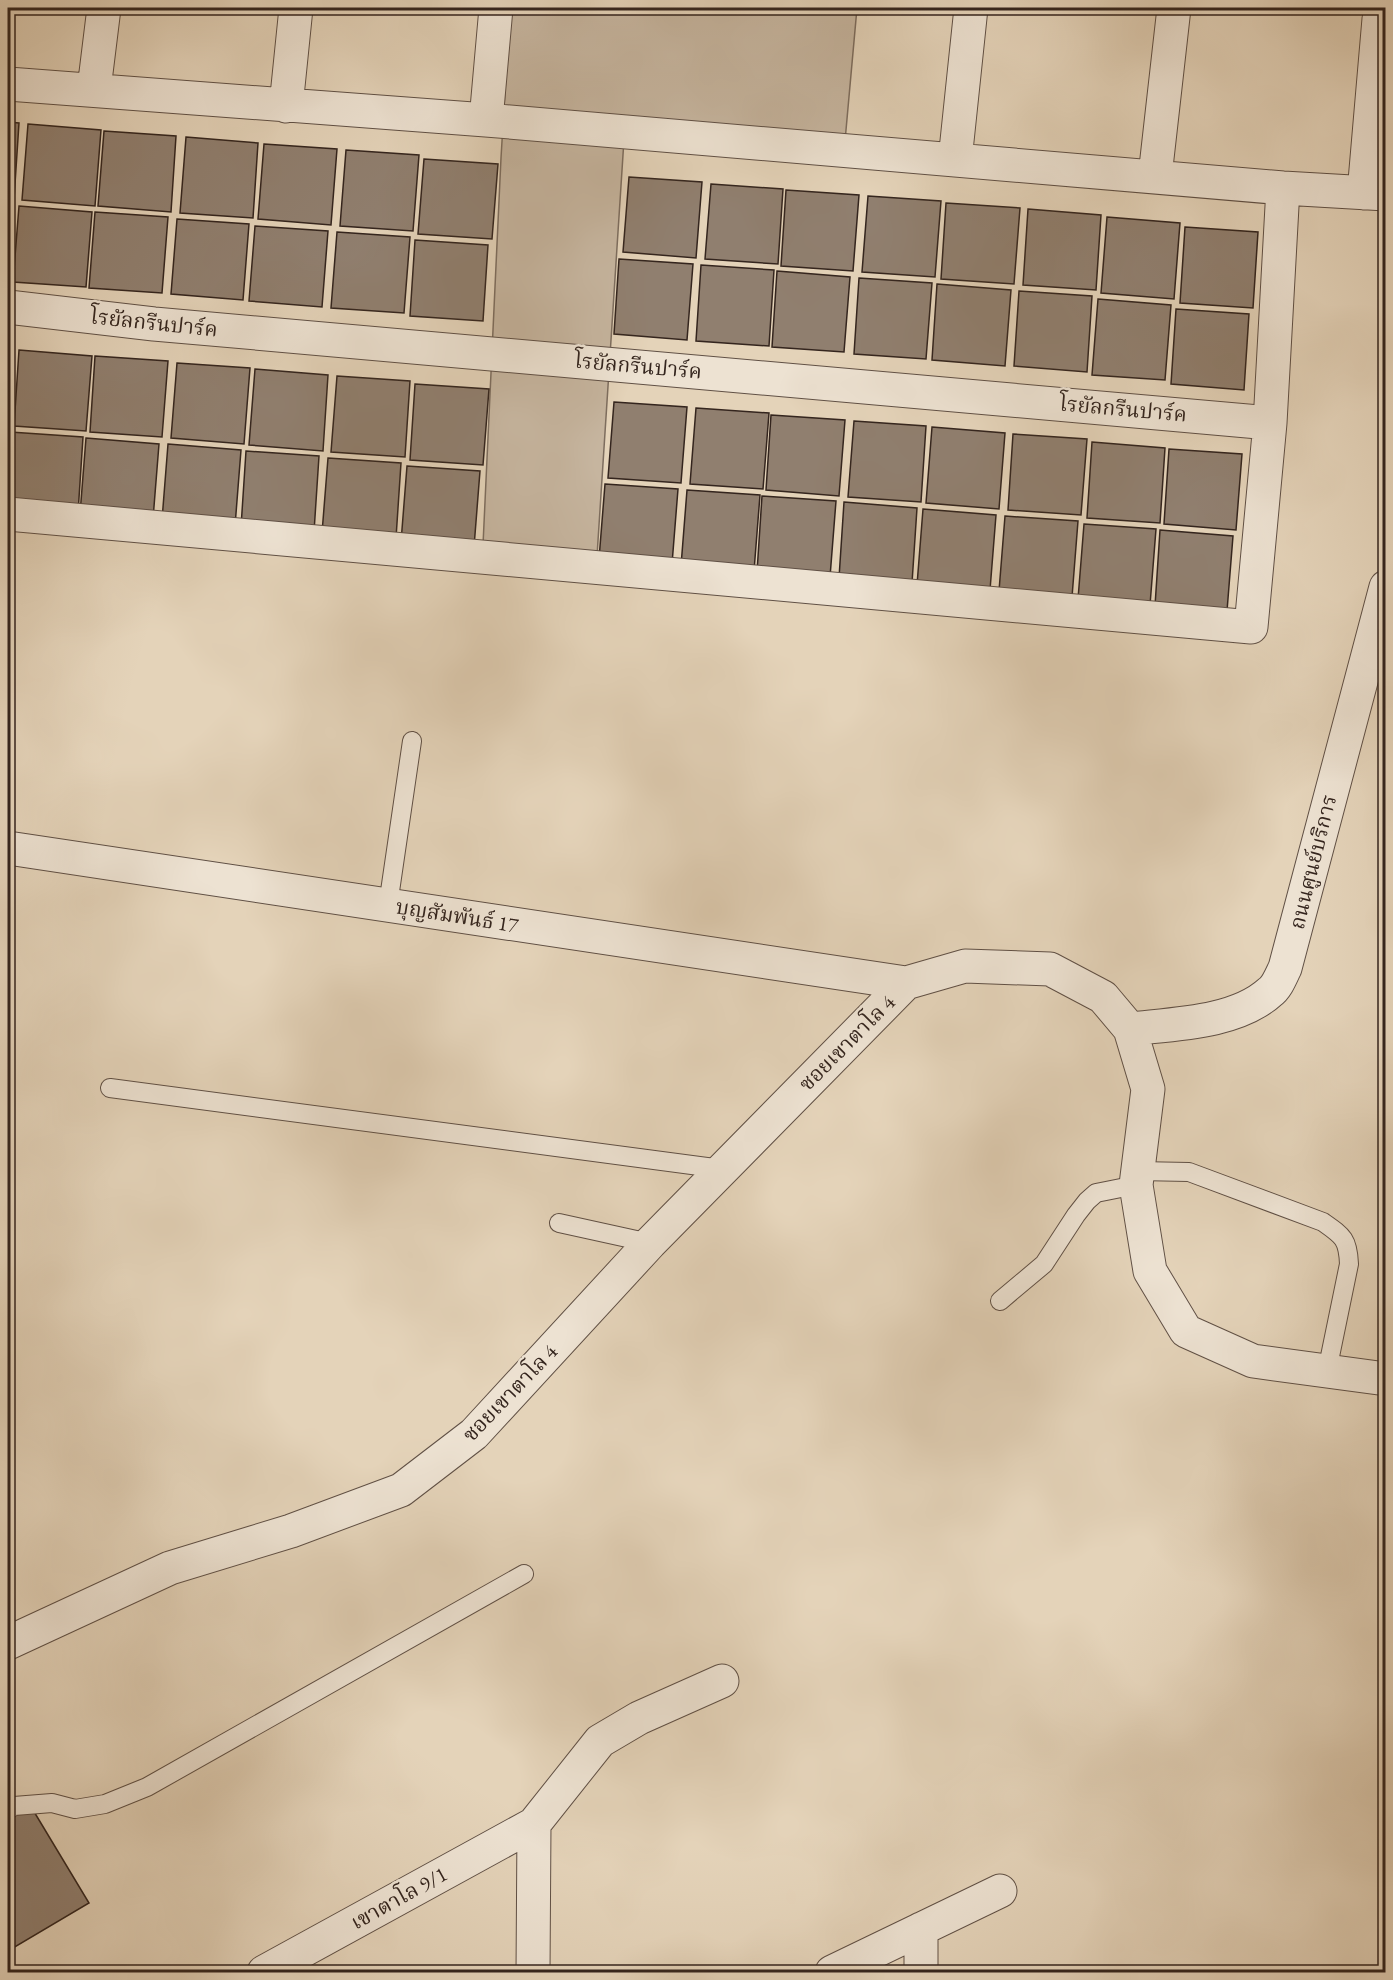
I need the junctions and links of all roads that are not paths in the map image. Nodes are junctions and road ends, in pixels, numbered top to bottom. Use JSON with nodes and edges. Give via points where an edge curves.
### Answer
{"nodes":[{"id":1,"x":104,"y":8,"type":"edge"},
{"id":2,"x":296,"y":8,"type":"edge"},
{"id":3,"x":496,"y":8,"type":"edge"},
{"id":4,"x":971,"y":8,"type":"edge"},
{"id":5,"x":1174,"y":8,"type":"edge"},
{"id":6,"x":1379,"y":19,"type":"dead end"},
{"id":7,"x":8,"y":84,"type":"edge"},
{"id":8,"x":94,"y":90,"type":"junction"},
{"id":9,"x":286,"y":106,"type":"junction"},
{"id":10,"x":486,"y":120,"type":"junction"},
{"id":11,"x":955,"y":160,"type":"junction"},
{"id":12,"x":1155,"y":176,"type":"junction"},
{"id":13,"x":1283,"y":188,"type":"junction"},
{"id":14,"x":1375,"y":193,"type":"edge"},
{"id":15,"x":8,"y":307,"type":"edge"},
{"id":16,"x":1270,"y":423,"type":"junction"},
{"id":17,"x":8,"y":514,"type":"edge"},
{"id":18,"x":1386,"y":588,"type":"edge"},
{"id":19,"x":412,"y":741,"type":"dead end"},
{"id":20,"x":8,"y":848,"type":"edge"},
{"id":21,"x":388,"y":905,"type":"junction"},
{"id":22,"x":906,"y":984,"type":"junction"},
{"id":23,"x":1130,"y":1029,"type":"junction"},
{"id":24,"x":110,"y":1088,"type":"dead end"},
{"id":25,"x":722,"y":1170,"type":"junction"},
{"id":26,"x":1137,"y":1178,"type":"junction"},
{"id":27,"x":560,"y":1223,"type":"dead end"},
{"id":28,"x":651,"y":1243,"type":"junction"},
{"id":29,"x":1000,"y":1301,"type":"dead end"},
{"id":30,"x":1327,"y":1371,"type":"junction"},
{"id":31,"x":1386,"y":1379,"type":"edge"},
{"id":32,"x":524,"y":1574,"type":"dead end"},
{"id":33,"x":8,"y":1643,"type":"edge"},
{"id":34,"x":722,"y":1681,"type":"dead end"},
{"id":35,"x":8,"y":1810,"type":"edge"},
{"id":36,"x":534,"y":1824,"type":"junction"},
{"id":37,"x":1000,"y":1891,"type":"dead end"},
{"id":38,"x":921,"y":1929,"type":"junction"},
{"id":39,"x":264,"y":1972,"type":"edge"},
{"id":40,"x":533,"y":1972,"type":"edge"},
{"id":41,"x":832,"y":1972,"type":"edge"},
{"id":42,"x":921,"y":1972,"type":"edge"}],
"edges":[{"from":1,"to":8,"type":"street"},
{"from":2,"to":9,"type":"street"},
{"from":3,"to":10,"type":"street"},
{"from":4,"to":11,"type":"street"},
{"from":5,"to":12,"type":"street"},
{"from":6,"to":14,"type":"street"},
{"from":7,"to":8,"type":"street"},
{"from":8,"to":9,"type":"street"},
{"from":9,"to":10,"type":"street"},
{"from":10,"to":11,"type":"street"},
{"from":11,"to":12,"type":"street"},
{"from":12,"to":13,"type":"street"},
{"from":13,"to":14,"type":"street"},
{"from":13,"to":16,"type":"street"},
{"from":15,"to":16,"type":"street","name":"โรยัลกรีนปาร์ค","via":[[165,325]]},
{"from":16,"to":17,"type":"street","via":[[1251,627]]},
{"from":18,"to":23,"type":"street","name":"ถนนศูนย์บริการ","via":[[1285,968],[1272,992],[1230,1013],[1199,1021]]},
{"from":19,"to":21,"type":"lane"},
{"from":20,"to":21,"type":"street","name":"บุญสัมพันธ์ 17"},
{"from":21,"to":22,"type":"street","name":"บุญสัมพันธ์ 17"},
{"from":22,"to":23,"type":"street","via":[[965,966],[1050,969],[1102,997]]},
{"from":22,"to":25,"type":"street","name":"ซอยเขาตาโล 4"},
{"from":23,"to":26,"type":"street","via":[[1148,1089]]},
{"from":24,"to":25,"type":"lane"},
{"from":25,"to":28,"type":"street","name":"ซอยเขาตาโล 4"},
{"from":26,"to":29,"type":"lane","via":[[1096,1193],[1087,1201],[1044,1264]]},
{"from":26,"to":30,"type":"street","via":[[1150,1271],[1186,1331],[1253,1361]]},
{"from":26,"to":30,"type":"lane","via":[[1189,1172],[1323,1222],[1340,1233],[1348,1248],[1349,1264]]},
{"from":27,"to":28,"type":"lane"},
{"from":28,"to":33,"type":"street","name":"ซอยเขาตาโล 4","via":[[474,1434],[401,1490],[291,1531],[170,1568]]},
{"from":30,"to":31,"type":"street"},
{"from":32,"to":35,"type":"lane","via":[[147,1787],[105,1804],[75,1809],[52,1803],[14,1806]]},
{"from":34,"to":36,"type":"street","via":[[639,1718],[600,1741]]},
{"from":36,"to":39,"type":"street","name":"เขาตาโล 9/1"},
{"from":36,"to":40,"type":"street"},
{"from":37,"to":38,"type":"street"},
{"from":38,"to":41,"type":"street"},
{"from":38,"to":42,"type":"street"}]}
